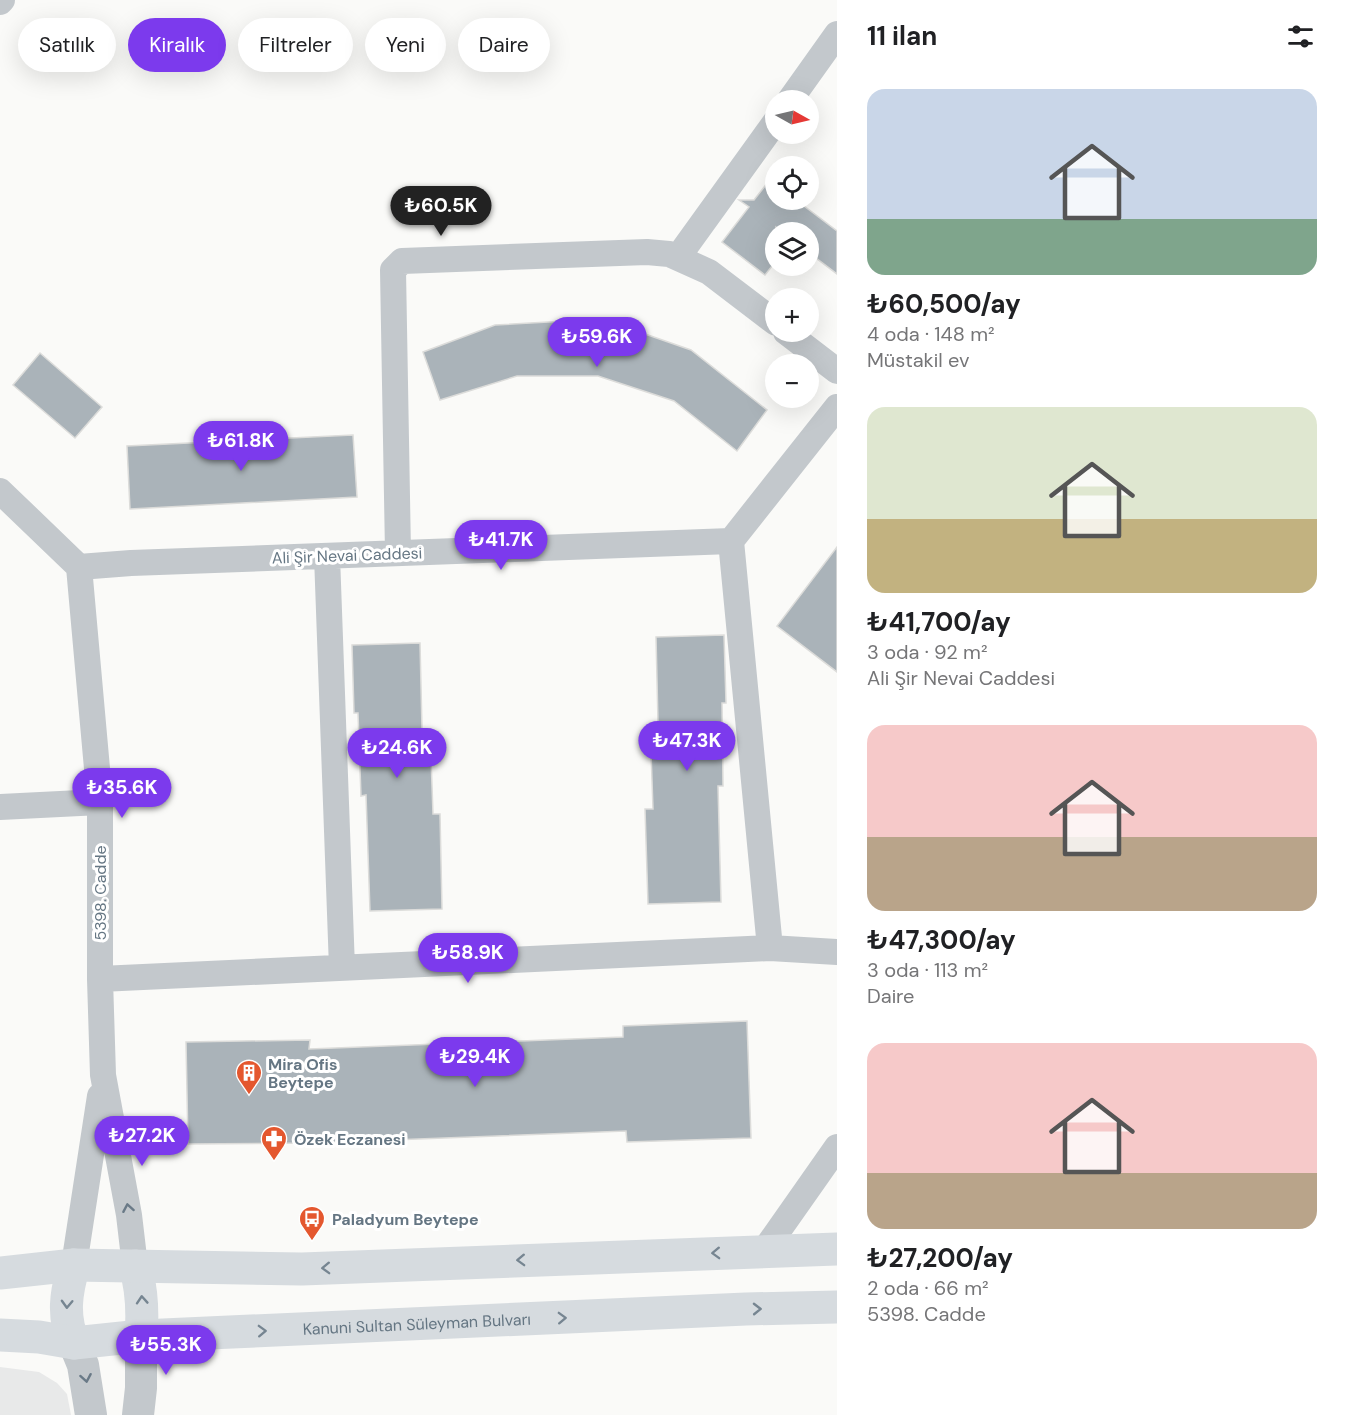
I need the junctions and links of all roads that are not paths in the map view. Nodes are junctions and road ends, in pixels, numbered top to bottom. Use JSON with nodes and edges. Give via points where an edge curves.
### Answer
{"nodes":[{"id":1,"x":837,"y":34,"type":"edge"},
{"id":2,"x":797,"y":90,"type":"edge"},
{"id":3,"x":765,"y":136,"type":"edge"},
{"id":4,"x":678,"y":258,"type":"junction"},
{"id":5,"x":765,"y":315,"type":"edge"},
{"id":6,"x":799,"y":342,"type":"edge"},
{"id":7,"x":837,"y":371,"type":"edge"},
{"id":8,"x":837,"y":407,"type":"edge"},
{"id":9,"x":0,"y":491,"type":"edge"},
{"id":10,"x":731,"y":542,"type":"junction"},
{"id":11,"x":398,"y":553,"type":"junction"},
{"id":12,"x":327,"y":556,"type":"junction"},
{"id":13,"x":79,"y":567,"type":"junction"},
{"id":14,"x":100,"y":802,"type":"junction"},
{"id":15,"x":0,"y":807,"type":"edge"},
{"id":16,"x":770,"y":948,"type":"junction"},
{"id":17,"x":837,"y":952,"type":"edge"},
{"id":18,"x":342,"y":968,"type":"junction"},
{"id":19,"x":100,"y":979,"type":"junction"},
{"id":20,"x":103,"y":1075,"type":"junction"},
{"id":21,"x":837,"y":1147,"type":"edge"},
{"id":22,"x":837,"y":1249,"type":"edge"},
{"id":23,"x":764,"y":1251,"type":"junction"},
{"id":24,"x":74,"y":1265,"type":"junction"},
{"id":25,"x":135,"y":1266,"type":"junction"},
{"id":26,"x":0,"y":1273,"type":"edge"},
{"id":27,"x":837,"y":1307,"type":"edge"},
{"id":28,"x":0,"y":1335,"type":"edge"},
{"id":29,"x":141,"y":1336,"type":"junction"},
{"id":30,"x":74,"y":1343,"type":"junction"},
{"id":31,"x":90,"y":1415,"type":"edge"},
{"id":32,"x":138,"y":1415,"type":"edge"}],
"edges":[{"from":1,"to":2,"type":"street"},
{"from":3,"to":4,"type":"street"},
{"from":4,"to":5,"type":"street","via":[[709,272]]},
{"from":4,"to":11,"type":"street","via":[[647,252],[402,261],[393,270]]},
{"from":6,"to":7,"type":"street"},
{"from":8,"to":10,"type":"street"},
{"from":9,"to":13,"type":"street"},
{"from":10,"to":11,"type":"street","name":"Ali Şir Nevai Caddesi"},
{"from":10,"to":16,"type":"street"},
{"from":11,"to":12,"type":"street","name":"Ali Şir Nevai Caddesi"},
{"from":12,"to":13,"type":"street","name":"Ali Şir Nevai Caddesi"},
{"from":12,"to":18,"type":"street"},
{"from":13,"to":14,"type":"street","name":"5398. Cadde"},
{"from":14,"to":15,"type":"street"},
{"from":14,"to":19,"type":"street","name":"5398. Cadde"},
{"from":16,"to":17,"type":"street"},
{"from":16,"to":18,"type":"street"},
{"from":18,"to":19,"type":"street"},
{"from":19,"to":20,"type":"street","name":"5398. Cadde"},
{"from":20,"to":24,"type":"street","name":"5398. Cadde"},
{"from":25,"to":20,"type":"street","name":"5398. Cadde","one_way":true},
{"from":21,"to":23,"type":"street"},
{"from":22,"to":23,"type":"main road"},
{"from":23,"to":25,"type":"main road","one_way":true,"via":[[302,1269]]},
{"from":24,"to":25,"type":"main road"},
{"from":24,"to":26,"type":"main road"},
{"from":24,"to":30,"type":"main road","one_way":true,"via":[[66,1311]]},
{"from":29,"to":25,"type":"main road","one_way":true,"via":[[142,1299]]},
{"from":29,"to":27,"type":"main road","name":"Kanuni Sultan Süleyman Bulvarı","one_way":true},
{"from":28,"to":30,"type":"main road","name":"Kanuni Sultan Süleyman Bulvarı"},
{"from":29,"to":30,"type":"main road","name":"Kanuni Sultan Süleyman Bulvarı"},
{"from":29,"to":32,"type":"street"},
{"from":30,"to":31,"type":"street","one_way":true,"via":[[83,1365]]}]}
